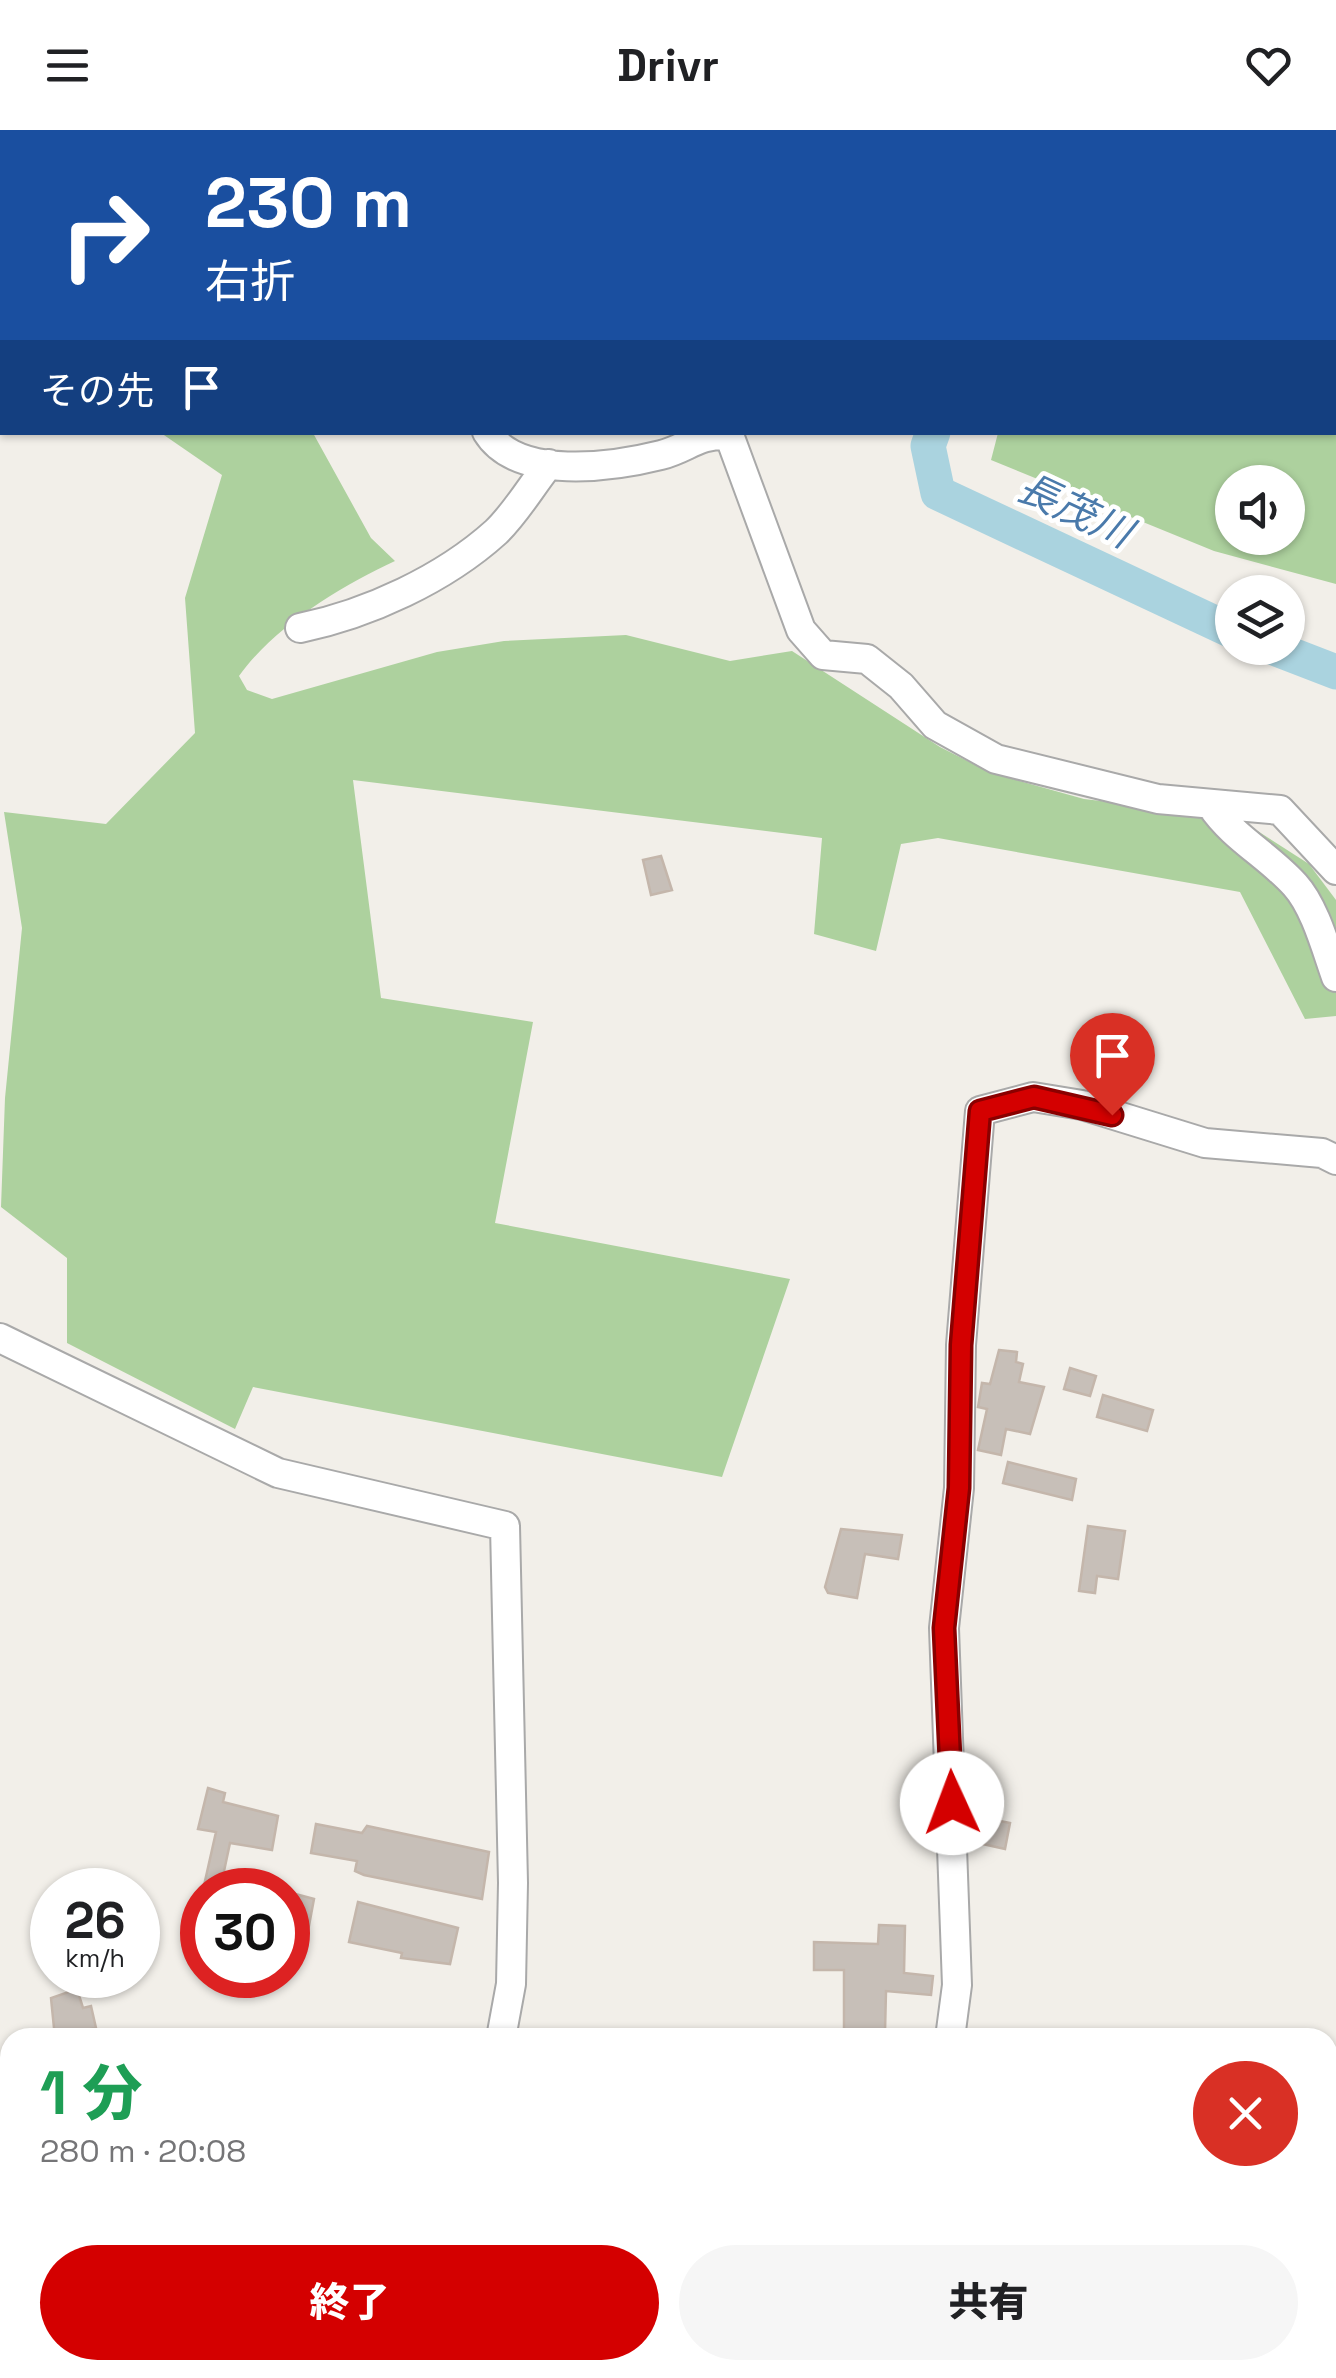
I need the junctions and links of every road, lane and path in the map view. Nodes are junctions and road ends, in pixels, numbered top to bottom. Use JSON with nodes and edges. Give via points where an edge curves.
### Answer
{"nodes":[{"id":1,"x":489,"y":435,"type":"edge"},
{"id":2,"x":704,"y":435,"type":"edge"},
{"id":3,"x":728,"y":435,"type":"edge"},
{"id":4,"x":550,"y":464,"type":"junction"},
{"id":5,"x":300,"y":628,"type":"dead end"},
{"id":6,"x":1212,"y":805,"type":"junction"},
{"id":7,"x":1336,"y":870,"type":"edge"},
{"id":8,"x":1336,"y":977,"type":"edge"},
{"id":9,"x":1336,"y":1160,"type":"edge"},
{"id":10,"x":0,"y":1338,"type":"edge"},
{"id":11,"x":502,"y":2028,"type":"edge"},
{"id":12,"x":951,"y":2028,"type":"edge"}],
"edges":[{"from":1,"to":4,"type":"street","via":[[519,461]]},
{"from":2,"to":4,"type":"street","via":[[666,454],[605,465]]},
{"from":3,"to":6,"type":"street","via":[[801,630],[824,655],[867,658],[936,725],[996,759],[1093,786]]},
{"from":4,"to":5,"type":"street","via":[[498,530],[449,567],[344,619]]},
{"from":6,"to":7,"type":"street","via":[[1280,810]]},
{"from":6,"to":8,"type":"street","via":[[1226,828],[1265,854],[1299,889]]},
{"from":9,"to":12,"type":"street","via":[[1322,1153],[1206,1143],[1034,1097],[980,1111],[961,1345],[959,1488],[944,1628],[957,1985]]},
{"from":10,"to":11,"type":"street","via":[[278,1473],[505,1526],[513,1882],[511,1984]]}]}
